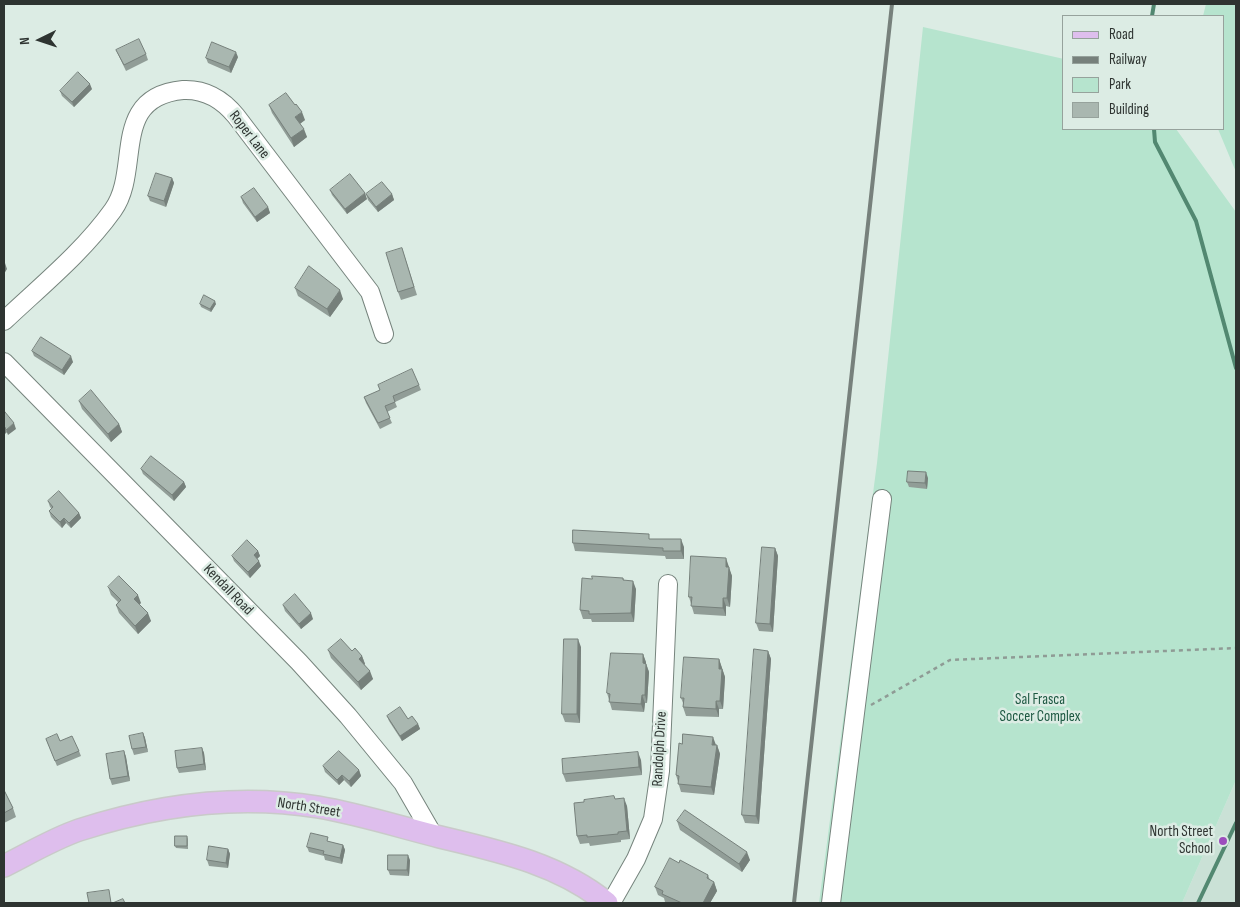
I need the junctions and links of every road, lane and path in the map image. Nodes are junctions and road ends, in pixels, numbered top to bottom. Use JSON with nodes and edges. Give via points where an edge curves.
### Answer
{"nodes":[{"id":1,"x":4,"y":321,"type":"edge"},
{"id":2,"x":384,"y":334,"type":"dead end"},
{"id":3,"x":4,"y":362,"type":"edge"},
{"id":4,"x":882,"y":499,"type":"dead end"},
{"id":5,"x":668,"y":584,"type":"dead end"},
{"id":6,"x":1236,"y":648,"type":"edge"},
{"id":7,"x":857,"y":713,"type":"junction"},
{"id":8,"x":433,"y":835,"type":"junction"},
{"id":9,"x":4,"y":866,"type":"edge"},
{"id":10,"x":609,"y":903,"type":"edge"},
{"id":11,"x":831,"y":903,"type":"edge"}],
"edges":[{"from":1,"to":2,"type":"street","name":"Roper Lane","via":[[84,245],[115,207],[126,177],[132,128],[145,108],[164,95],[186,90],[209,94],[232,112],[370,292]]},
{"from":3,"to":8,"type":"street","name":"Kendall Road","via":[[348,716],[403,783]]},
{"from":4,"to":7,"type":"street"},
{"from":5,"to":10,"type":"street","name":"Randolph Drive","via":[[660,771],[653,819],[640,852]]},
{"from":6,"to":7,"type":"path","via":[[950,660]]},
{"from":7,"to":11,"type":"street"},
{"from":8,"to":9,"type":"main road","name":"North Street","via":[[319,807],[227,801],[144,812],[77,831]]},
{"from":8,"to":10,"type":"main road","name":"North Street","via":[[540,864],[571,878]]}]}
